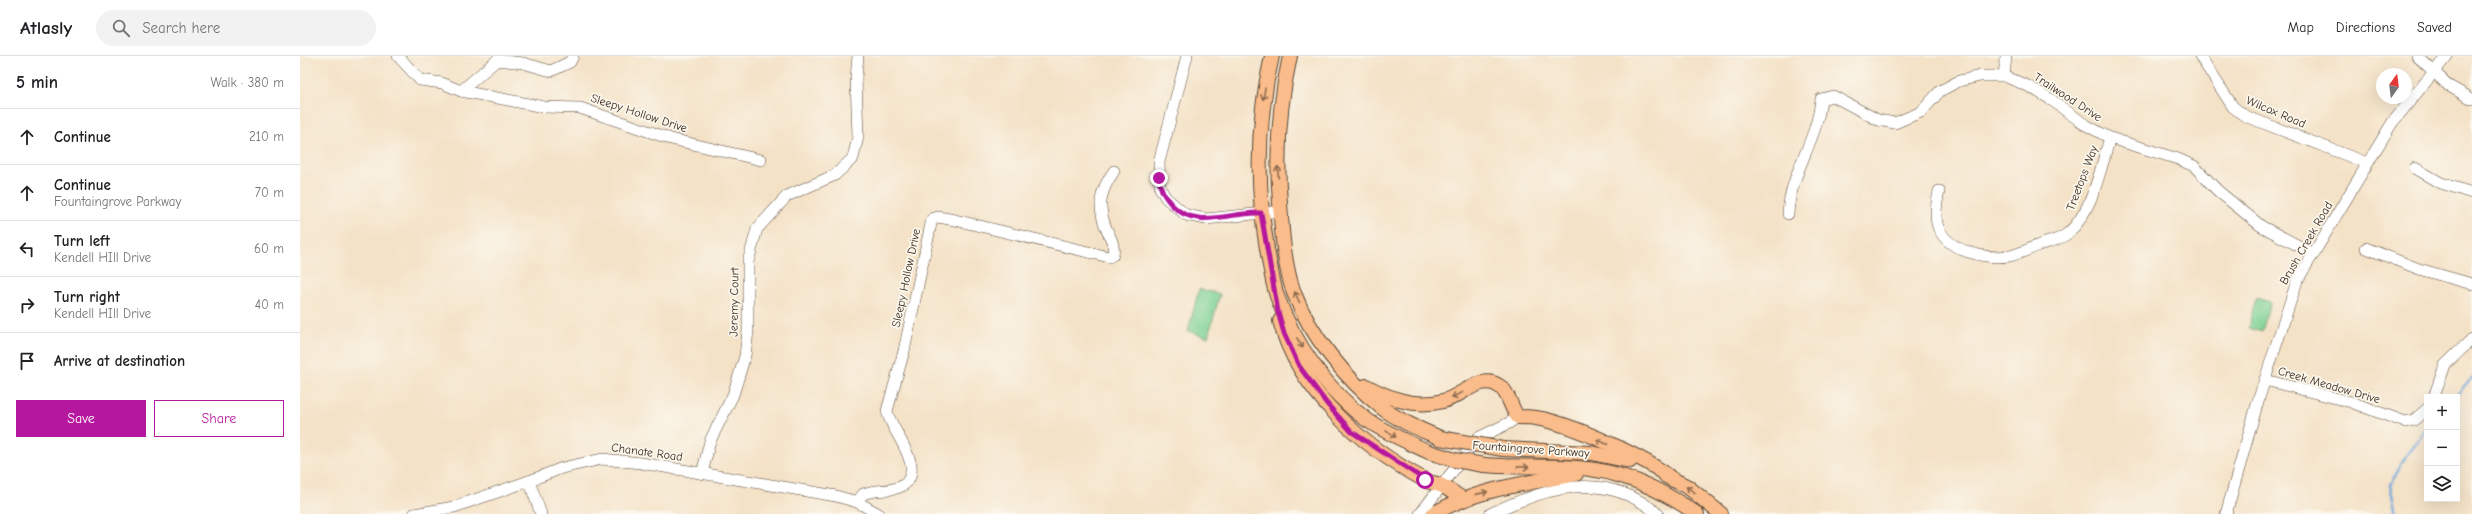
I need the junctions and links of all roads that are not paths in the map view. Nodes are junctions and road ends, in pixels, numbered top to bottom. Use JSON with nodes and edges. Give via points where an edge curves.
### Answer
{"nodes":[{"id":1,"x":398,"y":56,"type":"edge"},
{"id":2,"x":573,"y":56,"type":"edge"},
{"id":3,"x":858,"y":56,"type":"edge"},
{"id":4,"x":1187,"y":56,"type":"edge"},
{"id":5,"x":1272,"y":56,"type":"edge"},
{"id":6,"x":1290,"y":56,"type":"edge"},
{"id":7,"x":2006,"y":56,"type":"edge"},
{"id":8,"x":2200,"y":56,"type":"edge"},
{"id":9,"x":2417,"y":56,"type":"edge"},
{"id":10,"x":2447,"y":56,"type":"edge"},
{"id":11,"x":2433,"y":72,"type":"junction"},
{"id":12,"x":2004,"y":76,"type":"junction"},
{"id":13,"x":461,"y":91,"type":"junction"},
{"id":14,"x":2472,"y":99,"type":"edge"},
{"id":15,"x":2110,"y":138,"type":"junction"},
{"id":16,"x":761,"y":160,"type":"dead end"},
{"id":17,"x":2367,"y":163,"type":"junction"},
{"id":18,"x":2415,"y":168,"type":"dead end"},
{"id":19,"x":1114,"y":171,"type":"dead end"},
{"id":20,"x":1939,"y":191,"type":"dead end"},
{"id":21,"x":2472,"y":192,"type":"edge"},
{"id":22,"x":1281,"y":211,"type":"junction"},
{"id":23,"x":1261,"y":213,"type":"junction"},
{"id":24,"x":1788,"y":214,"type":"dead end"},
{"id":25,"x":2366,"y":248,"type":"dead end"},
{"id":26,"x":2314,"y":254,"type":"junction"},
{"id":27,"x":2472,"y":284,"type":"edge"},
{"id":28,"x":1276,"y":295,"type":"junction"},
{"id":29,"x":2472,"y":339,"type":"edge"},
{"id":30,"x":1333,"y":360,"type":"junction"},
{"id":31,"x":2265,"y":380,"type":"junction"},
{"id":32,"x":2435,"y":394,"type":"edge"},
{"id":33,"x":2424,"y":412,"type":"edge"},
{"id":34,"x":1518,"y":417,"type":"junction"},
{"id":35,"x":702,"y":474,"type":"junction"},
{"id":36,"x":1617,"y":474,"type":"junction"},
{"id":37,"x":1673,"y":480,"type":"junction"},
{"id":38,"x":529,"y":481,"type":"junction"},
{"id":39,"x":1441,"y":485,"type":"junction"},
{"id":40,"x":1463,"y":499,"type":"junction"},
{"id":41,"x":857,"y":502,"type":"junction"},
{"id":42,"x":414,"y":514,"type":"edge"},
{"id":43,"x":541,"y":514,"type":"edge"},
{"id":44,"x":879,"y":514,"type":"edge"},
{"id":45,"x":1420,"y":514,"type":"edge"},
{"id":46,"x":1433,"y":514,"type":"edge"},
{"id":47,"x":1490,"y":514,"type":"edge"},
{"id":48,"x":1658,"y":514,"type":"edge"},
{"id":49,"x":1697,"y":514,"type":"edge"},
{"id":50,"x":1721,"y":514,"type":"edge"},
{"id":51,"x":2226,"y":514,"type":"edge"}],
"edges":[{"from":1,"to":13,"type":"street","name":"Sleepy Hollow Drive","via":[[420,80],[442,83]]},
{"from":2,"to":13,"type":"street","via":[[570,62],[551,70],[497,60]]},
{"from":3,"to":35,"type":"street","name":"Jeremy Court","via":[[858,137],[853,158],[835,175],[787,196],[757,229],[748,262],[748,331],[745,356],[734,395],[710,441]]},
{"from":4,"to":23,"type":"street","via":[[1159,162],[1160,188],[1174,207],[1186,215],[1206,219]]},
{"from":5,"to":23,"type":"main road","name":"Fountaingrove Parkway","one_way":true,"via":[[1260,128]]},
{"from":22,"to":6,"type":"main road","name":"Fountaingrove Parkway","one_way":true,"via":[[1278,136]]},
{"from":7,"to":12,"type":"street"},
{"from":8,"to":17,"type":"street","name":"Wilcox Road","via":[[2233,107],[2245,116]]},
{"from":9,"to":11,"type":"street"},
{"from":10,"to":11,"type":"street","name":"Brush Creek Road"},
{"from":11,"to":14,"type":"street","via":[[2449,86]]},
{"from":11,"to":17,"type":"street","name":"Brush Creek Road","via":[[2392,123]]},
{"from":12,"to":15,"type":"street","name":"Trailwood Drive","via":[[2050,98],[2084,124]]},
{"from":12,"to":24,"type":"street","name":"Trailwood Drive","via":[[1980,76],[1959,81],[1940,91],[1921,112],[1895,123],[1878,120],[1833,96],[1821,99],[1813,138],[1789,195]]},
{"from":13,"to":16,"type":"street","name":"Sleepy Hollow Drive","via":[[544,107],[580,108],[671,138]]},
{"from":15,"to":20,"type":"street","name":"Treetops Way","via":[[2088,204],[2078,222],[2066,235],[2011,256],[1975,254],[1946,238],[1937,221]]},
{"from":15,"to":26,"type":"street","name":"Trailwood Drive","via":[[2194,166],[2224,196],[2261,226]]},
{"from":17,"to":26,"type":"street","name":"Brush Creek Road"},
{"from":18,"to":21,"type":"street","via":[[2441,183]]},
{"from":19,"to":41,"type":"street","name":"Sleepy Hollow Drive","via":[[1101,192],[1102,214],[1114,244],[1113,255],[1109,257],[938,216],[932,219],[904,351],[887,411],[888,419],[908,452],[911,468],[909,477],[901,486],[863,494]]},
{"from":22,"to":23,"type":"street"},
{"from":30,"to":22,"type":"main road","name":"Fountaingrove Parkway","one_way":true,"via":[[1294,293],[1286,261]]},
{"from":23,"to":28,"type":"main road","name":"Fountaingrove Parkway"},
{"from":25,"to":27,"type":"street","via":[[2419,269]]},
{"from":26,"to":31,"type":"street","name":"Brush Creek Road","via":[[2292,292]]},
{"from":28,"to":36,"type":"main road","name":"Fountaingrove Parkway","one_way":true,"bridge":true,"via":[[1286,320],[1322,374],[1367,419],[1398,438],[1429,452],[1484,465],[1592,470]]},
{"from":28,"to":39,"type":"main road","via":[[1284,333],[1299,366],[1327,404],[1357,436],[1427,481]]},
{"from":29,"to":32,"type":"street","via":[[2445,365]]},
{"from":34,"to":30,"type":"main road","one_way":true,"via":[[1512,411],[1504,389],[1493,383],[1476,384],[1443,401],[1403,402],[1362,384]]},
{"from":30,"to":37,"type":"main road","name":"Fountaingrove Parkway","bridge":true,"via":[[1382,408],[1406,423],[1440,438],[1503,449],[1591,453],[1652,468]]},
{"from":31,"to":33,"type":"street","name":"Creek Meadow Drive","via":[[2351,402],[2405,422],[2414,420]]},
{"from":31,"to":51,"type":"street","name":"Brush Creek Road"},
{"from":37,"to":34,"type":"main road","one_way":true,"via":[[1650,463],[1577,432],[1536,418]]},
{"from":34,"to":39,"type":"street","via":[[1510,424],[1478,438]]},
{"from":35,"to":38,"type":"street","name":"Chanate Road","via":[[641,463],[602,460],[562,468]]},
{"from":35,"to":41,"type":"street","name":"Chanate Road"},
{"from":40,"to":36,"type":"main road","one_way":true,"via":[[1476,494],[1581,473]]},
{"from":36,"to":49,"type":"main road","name":"Fountaingrove Parkway","via":[[1672,497]]},
{"from":50,"to":37,"type":"main road","name":"Fountaingrove Parkway","one_way":true,"via":[[1688,487]]},
{"from":38,"to":42,"type":"street","name":"Chanate Road","via":[[454,507]]},
{"from":38,"to":43,"type":"street"},
{"from":39,"to":40,"type":"main road"},
{"from":39,"to":45,"type":"street"},
{"from":40,"to":46,"type":"main road"},
{"from":41,"to":44,"type":"street","name":"Chanate Road"},
{"from":47,"to":48,"type":"street","via":[[1542,492],[1592,486],[1627,495]]}]}
